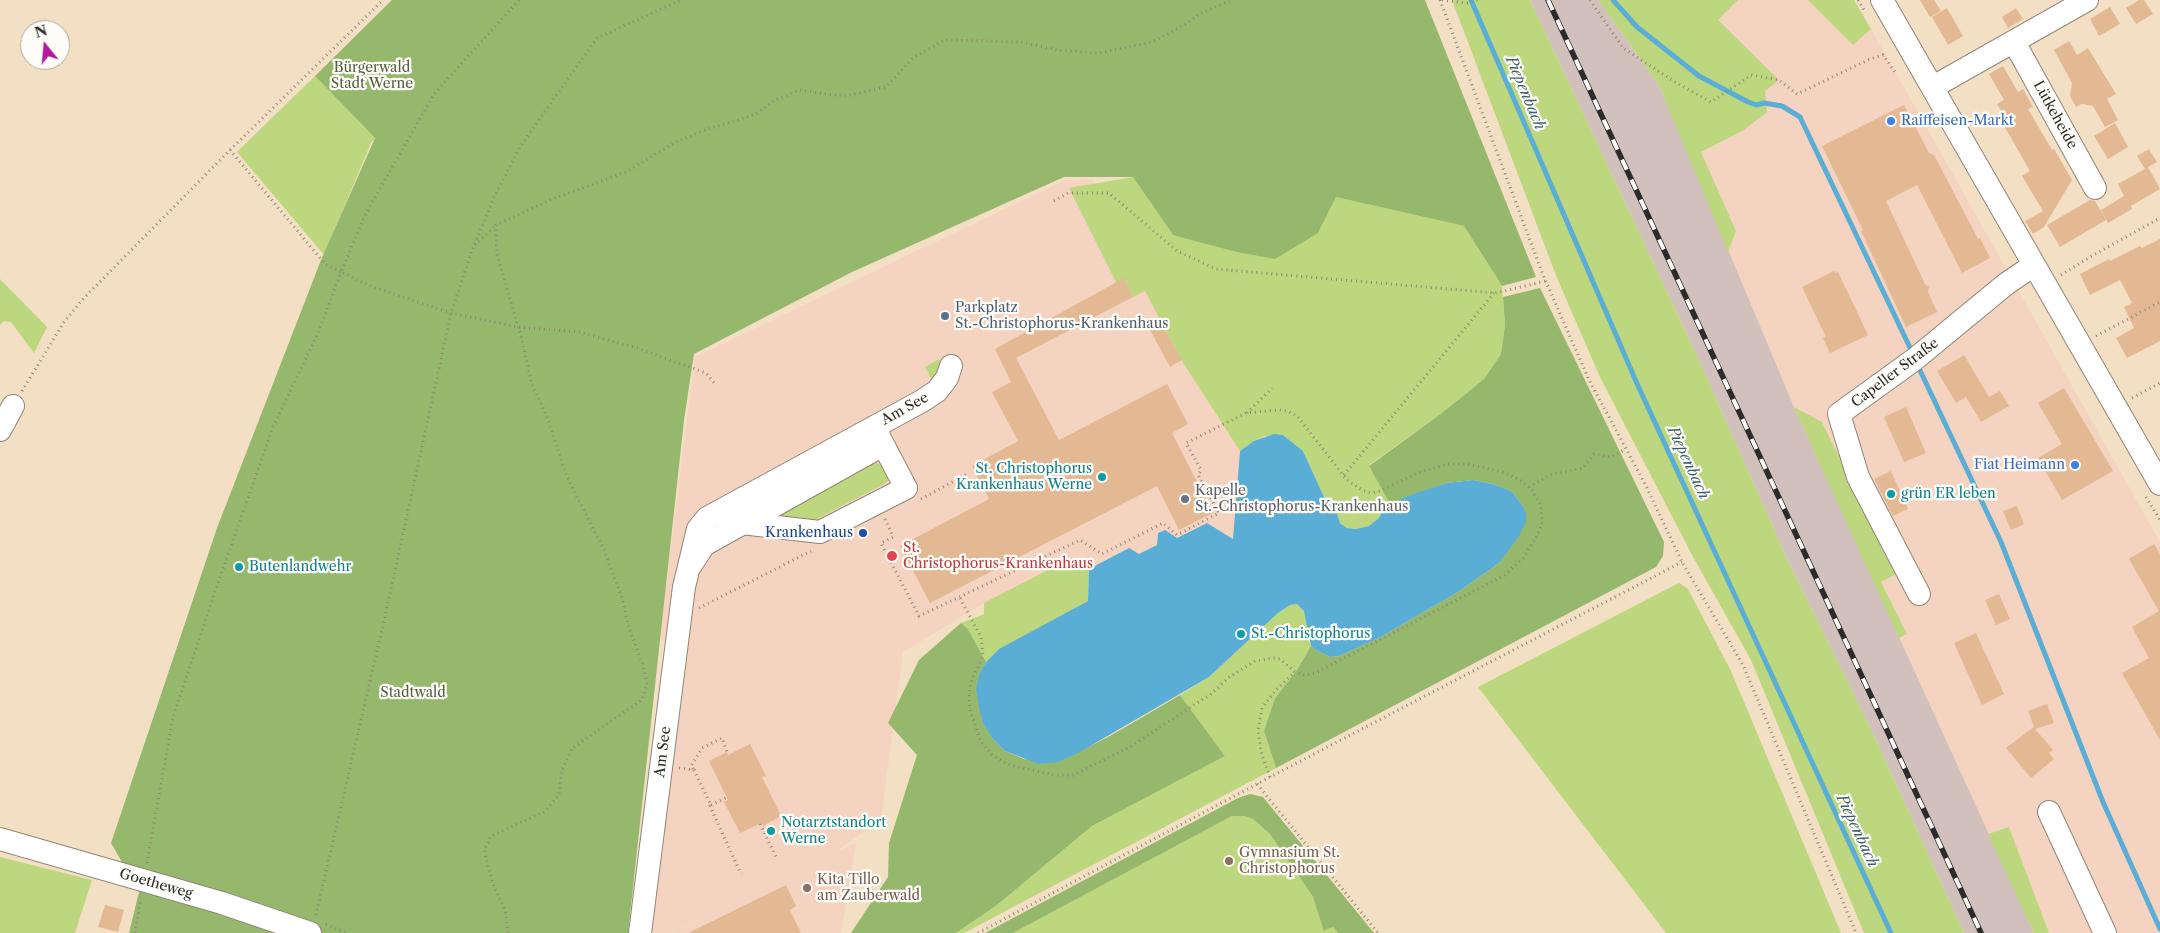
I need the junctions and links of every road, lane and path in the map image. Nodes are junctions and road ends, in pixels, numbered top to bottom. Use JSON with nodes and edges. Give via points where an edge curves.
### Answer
{"nodes":[{"id":1,"x":384,"y":0,"type":"edge"},
{"id":2,"x":519,"y":0,"type":"edge"},
{"id":3,"x":681,"y":0,"type":"edge"},
{"id":4,"x":1232,"y":0,"type":"edge"},
{"id":5,"x":1441,"y":0,"type":"edge"},
{"id":6,"x":1478,"y":0,"type":"edge"},
{"id":7,"x":1590,"y":0,"type":"edge"},
{"id":8,"x":1882,"y":0,"type":"edge"},
{"id":9,"x":2086,"y":0,"type":"edge"},
{"id":10,"x":2014,"y":42,"type":"junction"},
{"id":11,"x":1895,"y":72,"type":"dead end"},
{"id":12,"x":1933,"y":87,"type":"junction"},
{"id":13,"x":230,"y":150,"type":"junction"},
{"id":14,"x":2095,"y":188,"type":"dead end"},
{"id":15,"x":1054,"y":201,"type":"dead end"},
{"id":16,"x":2160,"y":218,"type":"edge"},
{"id":17,"x":496,"y":225,"type":"junction"},
{"id":18,"x":472,"y":248,"type":"junction"},
{"id":19,"x":2034,"y":265,"type":"junction"},
{"id":20,"x":341,"y":272,"type":"junction"},
{"id":21,"x":1546,"y":282,"type":"junction"},
{"id":22,"x":2046,"y":284,"type":"junction"},
{"id":23,"x":1495,"y":293,"type":"junction"},
{"id":24,"x":2160,"y":302,"type":"edge"},
{"id":25,"x":451,"y":312,"type":"junction"},
{"id":26,"x":518,"y":326,"type":"junction"},
{"id":27,"x":2080,"y":344,"type":"junction"},
{"id":28,"x":951,"y":366,"type":"dead end"},
{"id":29,"x":2160,"y":383,"type":"edge"},
{"id":30,"x":716,"y":385,"type":"dead end"},
{"id":31,"x":1272,"y":388,"type":"dead end"},
{"id":32,"x":13,"y":406,"type":"joint"},
{"id":33,"x":2116,"y":406,"type":"junction"},
{"id":34,"x":1246,"y":413,"type":"junction"},
{"id":35,"x":0,"y":430,"type":"edge"},
{"id":36,"x":878,"y":436,"type":"junction"},
{"id":37,"x":1626,"y":449,"type":"junction"},
{"id":38,"x":1344,"y":476,"type":"junction"},
{"id":39,"x":2160,"y":482,"type":"edge"},
{"id":40,"x":1528,"y":487,"type":"junction"},
{"id":41,"x":884,"y":518,"type":"dead end"},
{"id":42,"x":742,"y":523,"type":"junction"},
{"id":43,"x":812,"y":550,"type":"dead end"},
{"id":44,"x":1682,"y":562,"type":"junction"},
{"id":45,"x":688,"y":570,"type":"junction"},
{"id":46,"x":1919,"y":594,"type":"dead end"},
{"id":47,"x":960,"y":598,"type":"junction"},
{"id":48,"x":698,"y":609,"type":"dead end"},
{"id":49,"x":1295,"y":672,"type":"junction"},
{"id":50,"x":728,"y":755,"type":"dead end"},
{"id":51,"x":678,"y":759,"type":"dead end"},
{"id":52,"x":694,"y":770,"type":"junction"},
{"id":53,"x":1270,"y":777,"type":"junction"},
{"id":54,"x":1257,"y":784,"type":"junction"},
{"id":55,"x":728,"y":797,"type":"dead end"},
{"id":56,"x":712,"y":805,"type":"junction"},
{"id":57,"x":2049,"y":812,"type":"dead end"},
{"id":58,"x":760,"y":824,"type":"dead end"},
{"id":59,"x":0,"y":839,"type":"edge"},
{"id":60,"x":776,"y":857,"type":"dead end"},
{"id":61,"x":741,"y":874,"type":"dead end"},
{"id":62,"x":144,"y":881,"type":"junction"},
{"id":63,"x":313,"y":926,"type":"edge"},
{"id":64,"x":135,"y":933,"type":"edge"},
{"id":65,"x":508,"y":933,"type":"edge"},
{"id":66,"x":640,"y":933,"type":"edge"},
{"id":67,"x":978,"y":933,"type":"edge"},
{"id":68,"x":1378,"y":933,"type":"edge"},
{"id":69,"x":1856,"y":933,"type":"edge"},
{"id":70,"x":2105,"y":933,"type":"edge"}],
"edges":[{"from":1,"to":13,"type":"path"},
{"from":2,"to":20,"type":"path","via":[[434,94],[365,215]]},
{"from":3,"to":18,"type":"path","via":[[597,38],[521,145]]},
{"from":4,"to":17,"type":"path","via":[[1152,42],[1099,53],[1057,50],[1020,42],[944,40],[913,58],[886,87],[850,95],[800,90],[775,100],[756,114],[680,140],[626,172],[555,198]]},
{"from":5,"to":6,"type":"path","via":[[1467,3]]},
{"from":5,"to":21,"type":"path"},
{"from":7,"to":11,"type":"path","via":[[1624,48],[1711,102],[1751,75],[1779,80],[1797,94],[1883,55]]},
{"from":8,"to":12,"type":"street"},
{"from":9,"to":10,"type":"street"},
{"from":10,"to":12,"type":"street"},
{"from":10,"to":14,"type":"street","name":"Lütkeheide"},
{"from":12,"to":19,"type":"street"},
{"from":13,"to":20,"type":"path","via":[[326,264]]},
{"from":13,"to":32,"type":"path","via":[[82,300],[45,350]]},
{"from":15,"to":23,"type":"path","via":[[1068,193],[1109,193],[1177,251],[1216,269]]},
{"from":16,"to":22,"type":"path"},
{"from":17,"to":18,"type":"path"},
{"from":17,"to":26,"type":"path","via":[[497,254]]},
{"from":18,"to":25,"type":"path"},
{"from":19,"to":22,"type":"street"},
{"from":19,"to":46,"type":"street","name":"Capeller Straße","via":[[1839,414],[1858,477]]},
{"from":20,"to":25,"type":"path","via":[[373,287]]},
{"from":20,"to":62,"type":"path","via":[[318,333],[273,427],[173,717]]},
{"from":21,"to":23,"type":"path"},
{"from":21,"to":37,"type":"path","via":[[1589,380]]},
{"from":22,"to":27,"type":"street"},
{"from":23,"to":38,"type":"path"},
{"from":24,"to":27,"type":"path"},
{"from":25,"to":26,"type":"path"},
{"from":25,"to":63,"type":"path"},
{"from":26,"to":30,"type":"path","via":[[579,332],[637,348],[706,373]]},
{"from":26,"to":65,"type":"path","via":[[532,386],[546,414],[567,477],[610,567],[647,684],[642,700],[572,748],[562,770],[559,794],[544,812],[491,836],[484,850],[494,887],[505,910]]},
{"from":27,"to":33,"type":"street"},
{"from":28,"to":36,"type":"street","name":"Am See","via":[[947,378],[936,391]]},
{"from":29,"to":33,"type":"path"},
{"from":31,"to":34,"type":"path"},
{"from":32,"to":35,"type":"street"},
{"from":33,"to":39,"type":"street"},
{"from":34,"to":38,"type":"path","via":[[1278,410],[1298,417]]},
{"from":34,"to":47,"type":"path","via":[[1186,443],[1200,470],[1198,475],[1220,513],[1177,535],[1163,522],[1102,554],[1080,540]]},
{"from":36,"to":42,"type":"street","name":"Am See"},
{"from":36,"to":42,"type":"street","name":"Am See","via":[[906,488],[820,532]]},
{"from":36,"to":45,"type":"street","name":"Am See","via":[[707,518],[698,529]]},
{"from":37,"to":40,"type":"path","via":[[1611,458],[1594,454],[1583,468],[1550,475]]},
{"from":37,"to":44,"type":"path"},
{"from":38,"to":40,"type":"path","via":[[1354,486],[1372,493],[1418,473],[1448,464],[1467,464],[1503,472]]},
{"from":40,"to":49,"type":"path","via":[[1541,506],[1542,524],[1523,558],[1504,575],[1315,673],[1304,675]]},
{"from":41,"to":47,"type":"path","via":[[893,537],[881,543],[919,616]]},
{"from":42,"to":45,"type":"street","name":"Am See","via":[[704,545]]},
{"from":43,"to":48,"type":"path"},
{"from":44,"to":53,"type":"path"},
{"from":44,"to":69,"type":"path","via":[[1743,665]]},
{"from":45,"to":66,"type":"street","name":"Am See"},
{"from":47,"to":49,"type":"path","via":[[981,637],[982,655],[969,695],[970,710],[981,742],[993,756],[1031,771],[1073,774],[1100,762],[1128,748],[1211,694],[1228,678],[1255,661],[1280,659]]},
{"from":49,"to":53,"type":"path","via":[[1262,708],[1258,730],[1261,752]]},
{"from":50,"to":52,"type":"path","via":[[722,738],[702,748],[692,766]]},
{"from":51,"to":52,"type":"path","via":[[676,768]]},
{"from":52,"to":56,"type":"path"},
{"from":53,"to":54,"type":"path"},
{"from":54,"to":67,"type":"path"},
{"from":54,"to":68,"type":"path"},
{"from":55,"to":56,"type":"path"},
{"from":56,"to":61,"type":"path"},
{"from":57,"to":70,"type":"street"},
{"from":58,"to":60,"type":"path"},
{"from":59,"to":62,"type":"street","name":"Goetheweg"},
{"from":62,"to":63,"type":"street","name":"Goetheweg"},
{"from":62,"to":64,"type":"path"}]}
